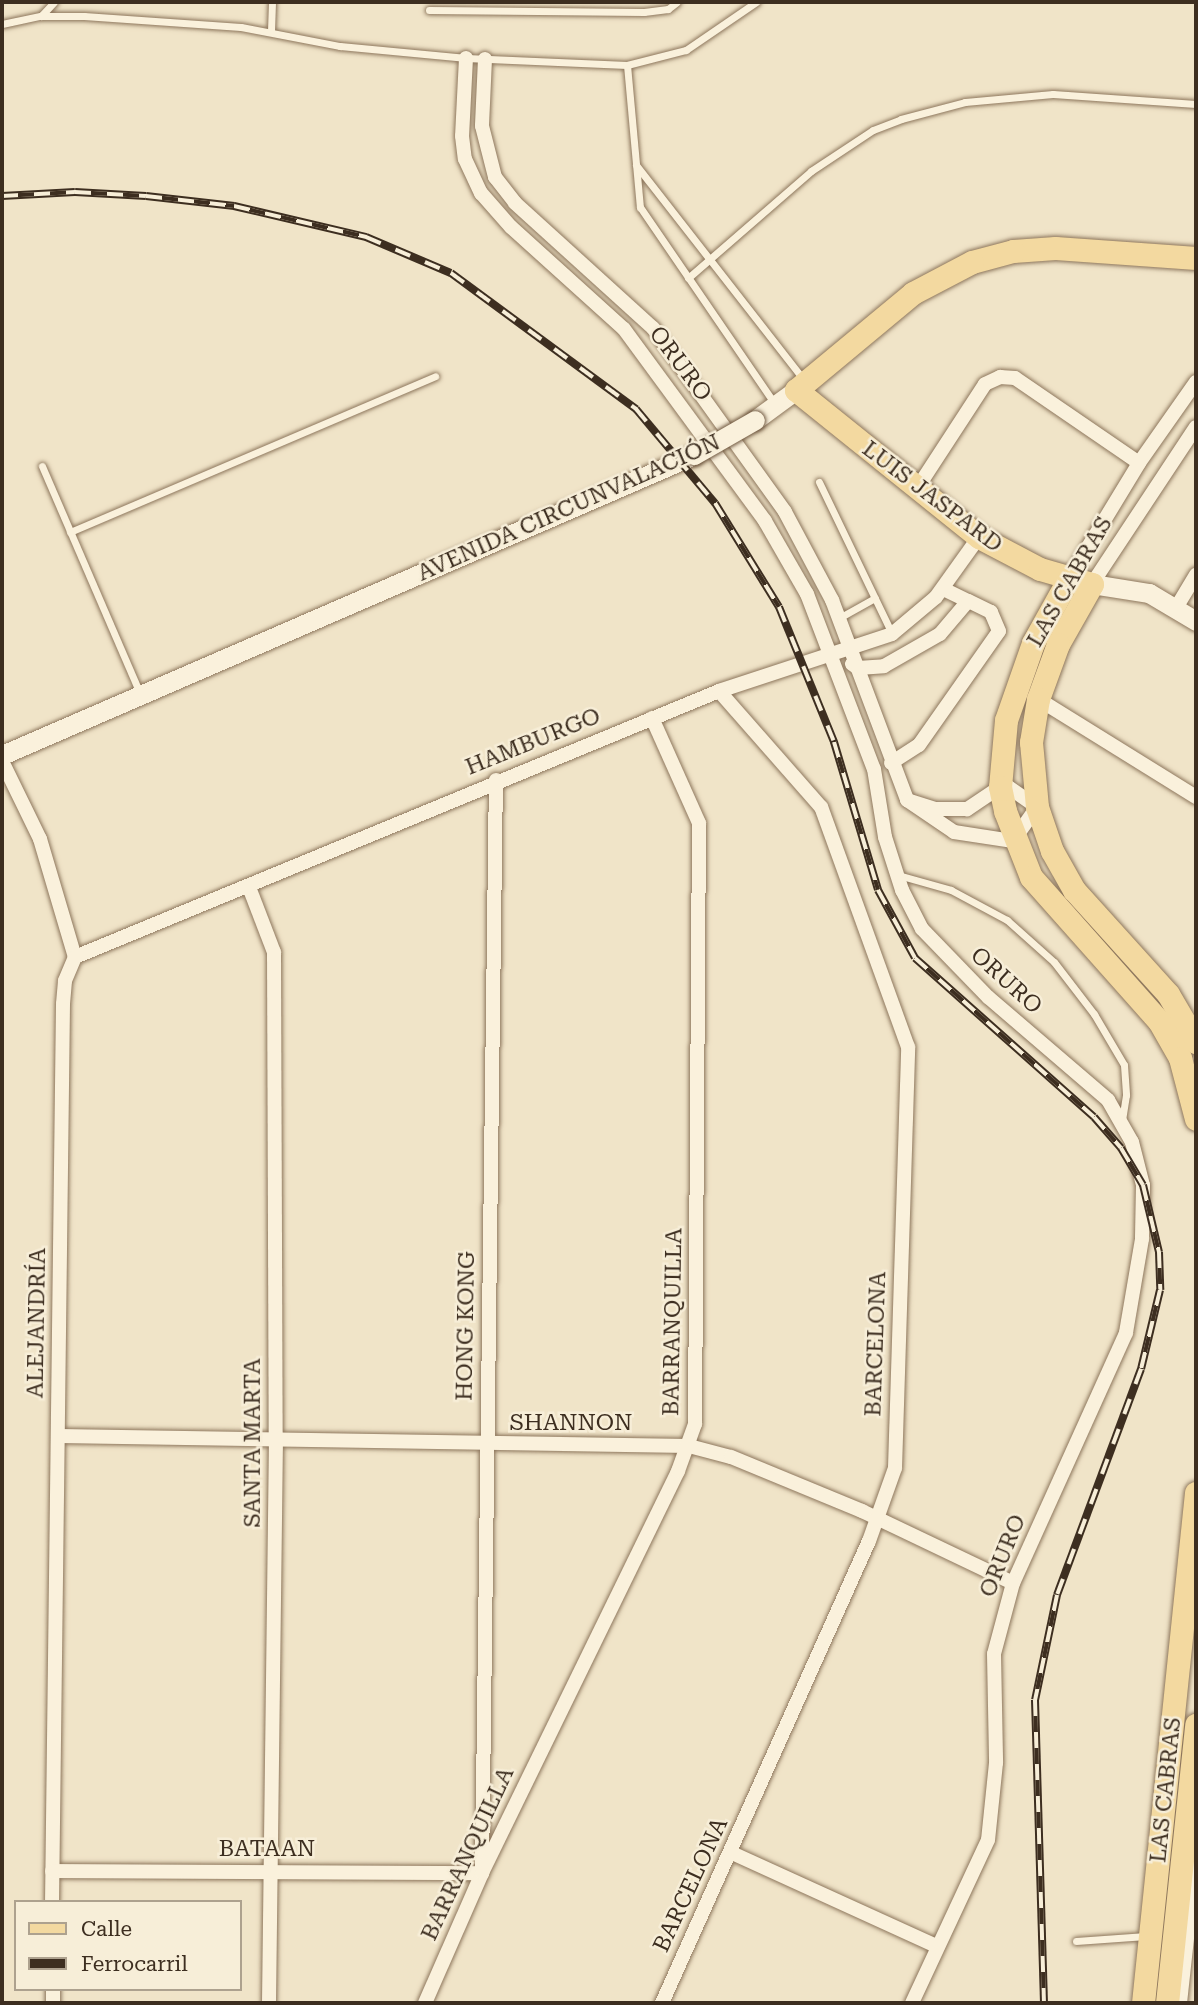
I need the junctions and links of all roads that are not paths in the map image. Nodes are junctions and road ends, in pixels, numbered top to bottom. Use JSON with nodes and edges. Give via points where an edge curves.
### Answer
{"nodes":[{"id":1,"x":54,"y":2,"type":"edge"},
{"id":2,"x":272,"y":2,"type":"edge"},
{"id":3,"x":677,"y":2,"type":"edge"},
{"id":4,"x":756,"y":2,"type":"edge"},
{"id":5,"x":668,"y":5,"type":"edge"},
{"id":6,"x":429,"y":10,"type":"dead end"},
{"id":7,"x":41,"y":16,"type":"junction"},
{"id":8,"x":2,"y":24,"type":"edge"},
{"id":9,"x":271,"y":31,"type":"junction"},
{"id":10,"x":466,"y":58,"type":"junction"},
{"id":11,"x":485,"y":59,"type":"junction"},
{"id":12,"x":627,"y":65,"type":"junction"},
{"id":13,"x":1196,"y":104,"type":"edge"},
{"id":14,"x":635,"y":164,"type":"junction"},
{"id":15,"x":1196,"y":258,"type":"edge"},
{"id":16,"x":710,"y":259,"type":"junction"},
{"id":17,"x":688,"y":278,"type":"junction"},
{"id":18,"x":435,"y":376,"type":"dead end"},
{"id":19,"x":1196,"y":382,"type":"edge"},
{"id":20,"x":801,"y":386,"type":"junction"},
{"id":21,"x":777,"y":407,"type":"junction"},
{"id":22,"x":1196,"y":427,"type":"edge"},
{"id":23,"x":1139,"y":463,"type":"junction"},
{"id":24,"x":42,"y":466,"type":"dead end"},
{"id":25,"x":819,"y":482,"type":"dead end"},
{"id":26,"x":916,"y":490,"type":"junction"},
{"id":27,"x":71,"y":532,"type":"junction"},
{"id":28,"x":979,"y":537,"type":"junction"},
{"id":29,"x":1196,"y":575,"type":"edge"},
{"id":30,"x":1068,"y":580,"type":"junction"},
{"id":31,"x":1092,"y":584,"type":"junction"},
{"id":32,"x":943,"y":589,"type":"junction"},
{"id":33,"x":875,"y":598,"type":"junction"},
{"id":34,"x":968,"y":601,"type":"junction"},
{"id":35,"x":1175,"y":608,"type":"junction"},
{"id":36,"x":839,"y":618,"type":"junction"},
{"id":37,"x":1196,"y":621,"type":"edge"},
{"id":38,"x":892,"y":634,"type":"junction"},
{"id":39,"x":852,"y":649,"type":"junction"},
{"id":40,"x":833,"y":652,"type":"junction"},
{"id":41,"x":858,"y":668,"type":"junction"},
{"id":42,"x":719,"y":691,"type":"junction"},
{"id":43,"x":141,"y":694,"type":"junction"},
{"id":44,"x":1038,"y":699,"type":"junction"},
{"id":45,"x":652,"y":718,"type":"junction"},
{"id":46,"x":2,"y":755,"type":"edge"},
{"id":47,"x":2,"y":761,"type":"edge"},
{"id":48,"x":891,"y":763,"type":"junction"},
{"id":49,"x":496,"y":780,"type":"junction"},
{"id":50,"x":1000,"y":787,"type":"junction"},
{"id":51,"x":1196,"y":797,"type":"edge"},
{"id":52,"x":907,"y":800,"type":"junction"},
{"id":53,"x":1037,"y":807,"type":"junction"},
{"id":54,"x":1013,"y":841,"type":"junction"},
{"id":55,"x":897,"y":874,"type":"junction"},
{"id":56,"x":248,"y":887,"type":"junction"},
{"id":57,"x":75,"y":957,"type":"junction"},
{"id":58,"x":1196,"y":1042,"type":"edge"},
{"id":59,"x":1196,"y":1119,"type":"edge"},
{"id":60,"x":1122,"y":1122,"type":"junction"},
{"id":61,"x":59,"y":1436,"type":"junction"},
{"id":62,"x":276,"y":1438,"type":"junction"},
{"id":63,"x":486,"y":1445,"type":"junction"},
{"id":64,"x":689,"y":1446,"type":"junction"},
{"id":65,"x":1196,"y":1493,"type":"edge"},
{"id":66,"x":879,"y":1518,"type":"junction"},
{"id":67,"x":1013,"y":1583,"type":"junction"},
{"id":68,"x":1196,"y":1725,"type":"edge"},
{"id":69,"x":732,"y":1853,"type":"junction"},
{"id":70,"x":1196,"y":1855,"type":"edge"},
{"id":71,"x":52,"y":1871,"type":"junction"},
{"id":72,"x":271,"y":1872,"type":"junction"},
{"id":73,"x":482,"y":1873,"type":"junction"},
{"id":74,"x":51,"y":1900,"type":"edge"},
{"id":75,"x":1150,"y":1935,"type":"junction"},
{"id":76,"x":1076,"y":1941,"type":"dead end"},
{"id":77,"x":938,"y":1947,"type":"junction"},
{"id":78,"x":269,"y":2003,"type":"edge"},
{"id":79,"x":425,"y":2003,"type":"edge"},
{"id":80,"x":662,"y":2003,"type":"edge"},
{"id":81,"x":912,"y":2003,"type":"edge"},
{"id":82,"x":1143,"y":2003,"type":"edge"},
{"id":83,"x":1167,"y":2003,"type":"edge"},
{"id":84,"x":1180,"y":2003,"type":"edge"}],
"edges":[{"from":1,"to":7,"type":"lane"},
{"from":2,"to":9,"type":"lane"},
{"from":3,"to":5,"type":"lane"},
{"from":4,"to":12,"type":"lane","via":[[686,50]]},
{"from":5,"to":6,"type":"lane"},
{"from":7,"to":8,"type":"lane"},
{"from":7,"to":9,"type":"lane"},
{"from":9,"to":10,"type":"lane","via":[[340,46]]},
{"from":10,"to":11,"type":"lane"},
{"from":10,"to":40,"type":"street","name":"ORURO","via":[[462,136],[465,159],[481,193],[511,228],[624,329],[647,357],[765,521],[807,594]]},
{"from":11,"to":12,"type":"lane"},
{"from":11,"to":36,"type":"street","name":"ORURO","via":[[482,126],[495,177],[515,203],[659,335],[785,512]]},
{"from":12,"to":14,"type":"lane"},
{"from":13,"to":16,"type":"lane","via":[[1027,96],[965,102],[901,119],[873,130],[811,171]]},
{"from":14,"to":16,"type":"lane"},
{"from":14,"to":17,"type":"lane","via":[[640,206]]},
{"from":15,"to":20,"type":"main road","name":"AVENIDA CIRCUNVALACIÓN","via":[[1055,248],[1013,251],[972,262],[913,293]]},
{"from":16,"to":17,"type":"lane"},
{"from":16,"to":20,"type":"lane"},
{"from":17,"to":21,"type":"lane"},
{"from":18,"to":27,"type":"lane"},
{"from":19,"to":23,"type":"street","name":"LAS CABRAS"},
{"from":20,"to":21,"type":"street","name":"AVENIDA CIRCUNVALACIÓN"},
{"from":20,"to":26,"type":"main road","name":"LUIS JASPARD"},
{"from":21,"to":43,"type":"street","name":"AVENIDA CIRCUNVALACIÓN","bridge":true,"via":[[694,455]]},
{"from":22,"to":31,"type":"street","name":"LAS CABRAS"},
{"from":23,"to":26,"type":"street","via":[[1015,378],[1000,377],[985,384]]},
{"from":23,"to":30,"type":"street","name":"LAS CABRAS"},
{"from":24,"to":27,"type":"lane"},
{"from":25,"to":33,"type":"lane"},
{"from":26,"to":28,"type":"main road","name":"LUIS JASPARD"},
{"from":27,"to":43,"type":"lane"},
{"from":28,"to":30,"type":"main road","name":"LUIS JASPARD"},
{"from":28,"to":32,"type":"street","name":"HAMBURGO"},
{"from":29,"to":35,"type":"street"},
{"from":30,"to":31,"type":"main road","name":"LUIS JASPARD"},
{"from":30,"to":50,"type":"main road","name":"LAS CABRAS","via":[[1033,643],[1006,720]]},
{"from":31,"to":35,"type":"street","name":"LUIS JASPARD","via":[[1149,593]]},
{"from":31,"to":44,"type":"main road","name":"LAS CABRAS","via":[[1058,644]]},
{"from":32,"to":34,"type":"street"},
{"from":32,"to":38,"type":"street","name":"HAMBURGO"},
{"from":33,"to":36,"type":"lane"},
{"from":33,"to":38,"type":"lane"},
{"from":34,"to":41,"type":"street","via":[[940,634],[912,654],[884,666]]},
{"from":34,"to":48,"type":"street","via":[[991,612],[999,631],[919,745]]},
{"from":35,"to":37,"type":"street","name":"LUIS JASPARD"},
{"from":36,"to":39,"type":"street","name":"ORURO"},
{"from":38,"to":39,"type":"street","name":"HAMBURGO"},
{"from":39,"to":40,"type":"street","name":"HAMBURGO"},
{"from":39,"to":41,"type":"street","name":"ORURO"},
{"from":40,"to":41,"type":"street"},
{"from":40,"to":42,"type":"street","name":"HAMBURGO"},
{"from":40,"to":55,"type":"street","name":"ORURO","via":[[874,769],[885,837]]},
{"from":41,"to":48,"type":"street","name":"ORURO"},
{"from":42,"to":45,"type":"street","name":"HAMBURGO"},
{"from":42,"to":66,"type":"street","name":"BARCELONA","via":[[821,807],[908,1047],[895,1468]]},
{"from":43,"to":46,"type":"street","name":"AVENIDA CIRCUNVALACIÓN"},
{"from":44,"to":51,"type":"street"},
{"from":44,"to":53,"type":"main road","name":"LAS CABRAS","via":[[1031,742]]},
{"from":45,"to":49,"type":"street","name":"HAMBURGO"},
{"from":45,"to":64,"type":"street","name":"BARRANQUILLA","via":[[699,823],[695,1424]]},
{"from":47,"to":57,"type":"street","via":[[40,839]]},
{"from":48,"to":52,"type":"street","name":"ORURO"},
{"from":49,"to":56,"type":"street","name":"HAMBURGO"},
{"from":49,"to":63,"type":"street","name":"HONG KONG"},
{"from":50,"to":52,"type":"street","via":[[967,809],[934,809]]},
{"from":50,"to":53,"type":"street","via":[[1017,791]]},
{"from":50,"to":54,"type":"main road","name":"LAS CABRAS"},
{"from":52,"to":54,"type":"street","via":[[954,832]]},
{"from":53,"to":54,"type":"street"},
{"from":53,"to":58,"type":"main road","name":"LAS CABRAS","via":[[1052,851],[1074,890],[1168,994]]},
{"from":54,"to":59,"type":"main road","name":"LAS CABRAS","via":[[1031,877],[1159,1021],[1184,1069]]},
{"from":55,"to":60,"type":"street","name":"ORURO","via":[[922,929],[950,961],[1108,1100]]},
{"from":55,"to":60,"type":"lane","via":[[951,890],[1007,920],[1054,962],[1094,1014],[1124,1065]]},
{"from":56,"to":57,"type":"street","name":"HAMBURGO"},
{"from":56,"to":62,"type":"street","name":"SANTA MARTA","via":[[274,952]]},
{"from":57,"to":61,"type":"street","name":"ALEJANDRÍA","via":[[65,981],[63,1004]]},
{"from":60,"to":67,"type":"street","name":"ORURO","via":[[1143,1185],[1142,1238],[1126,1333]]},
{"from":61,"to":62,"type":"street","name":"SHANNON"},
{"from":61,"to":71,"type":"street","name":"ALEJANDRÍA"},
{"from":62,"to":63,"type":"street","name":"SHANNON"},
{"from":62,"to":72,"type":"street","name":"SANTA MARTA"},
{"from":63,"to":64,"type":"street","name":"SHANNON"},
{"from":63,"to":73,"type":"street","name":"HONG KONG"},
{"from":64,"to":66,"type":"street","name":"SHANNON","via":[[731,1457]]},
{"from":64,"to":73,"type":"street","name":"BARRANQUILLA"},
{"from":65,"to":75,"type":"main road","name":"LAS CABRAS"},
{"from":66,"to":67,"type":"street","name":"SHANNON"},
{"from":66,"to":69,"type":"street","name":"BARCELONA"},
{"from":67,"to":77,"type":"street","name":"ORURO","via":[[994,1654],[996,1763],[988,1840]]},
{"from":68,"to":83,"type":"main road","name":"LAS CABRAS"},
{"from":69,"to":77,"type":"street"},
{"from":69,"to":80,"type":"street","name":"BARCELONA"},
{"from":70,"to":84,"type":"street"},
{"from":71,"to":72,"type":"street","name":"BATAAN"},
{"from":71,"to":74,"type":"street","name":"ALEJANDRÍA"},
{"from":72,"to":73,"type":"street","name":"BATAAN"},
{"from":72,"to":78,"type":"street","name":"SANTA MARTA"},
{"from":73,"to":79,"type":"street","name":"BARRANQUILLA"},
{"from":75,"to":76,"type":"lane"},
{"from":75,"to":82,"type":"main road","name":"LAS CABRAS"},
{"from":77,"to":81,"type":"street","name":"ORURO"}]}
